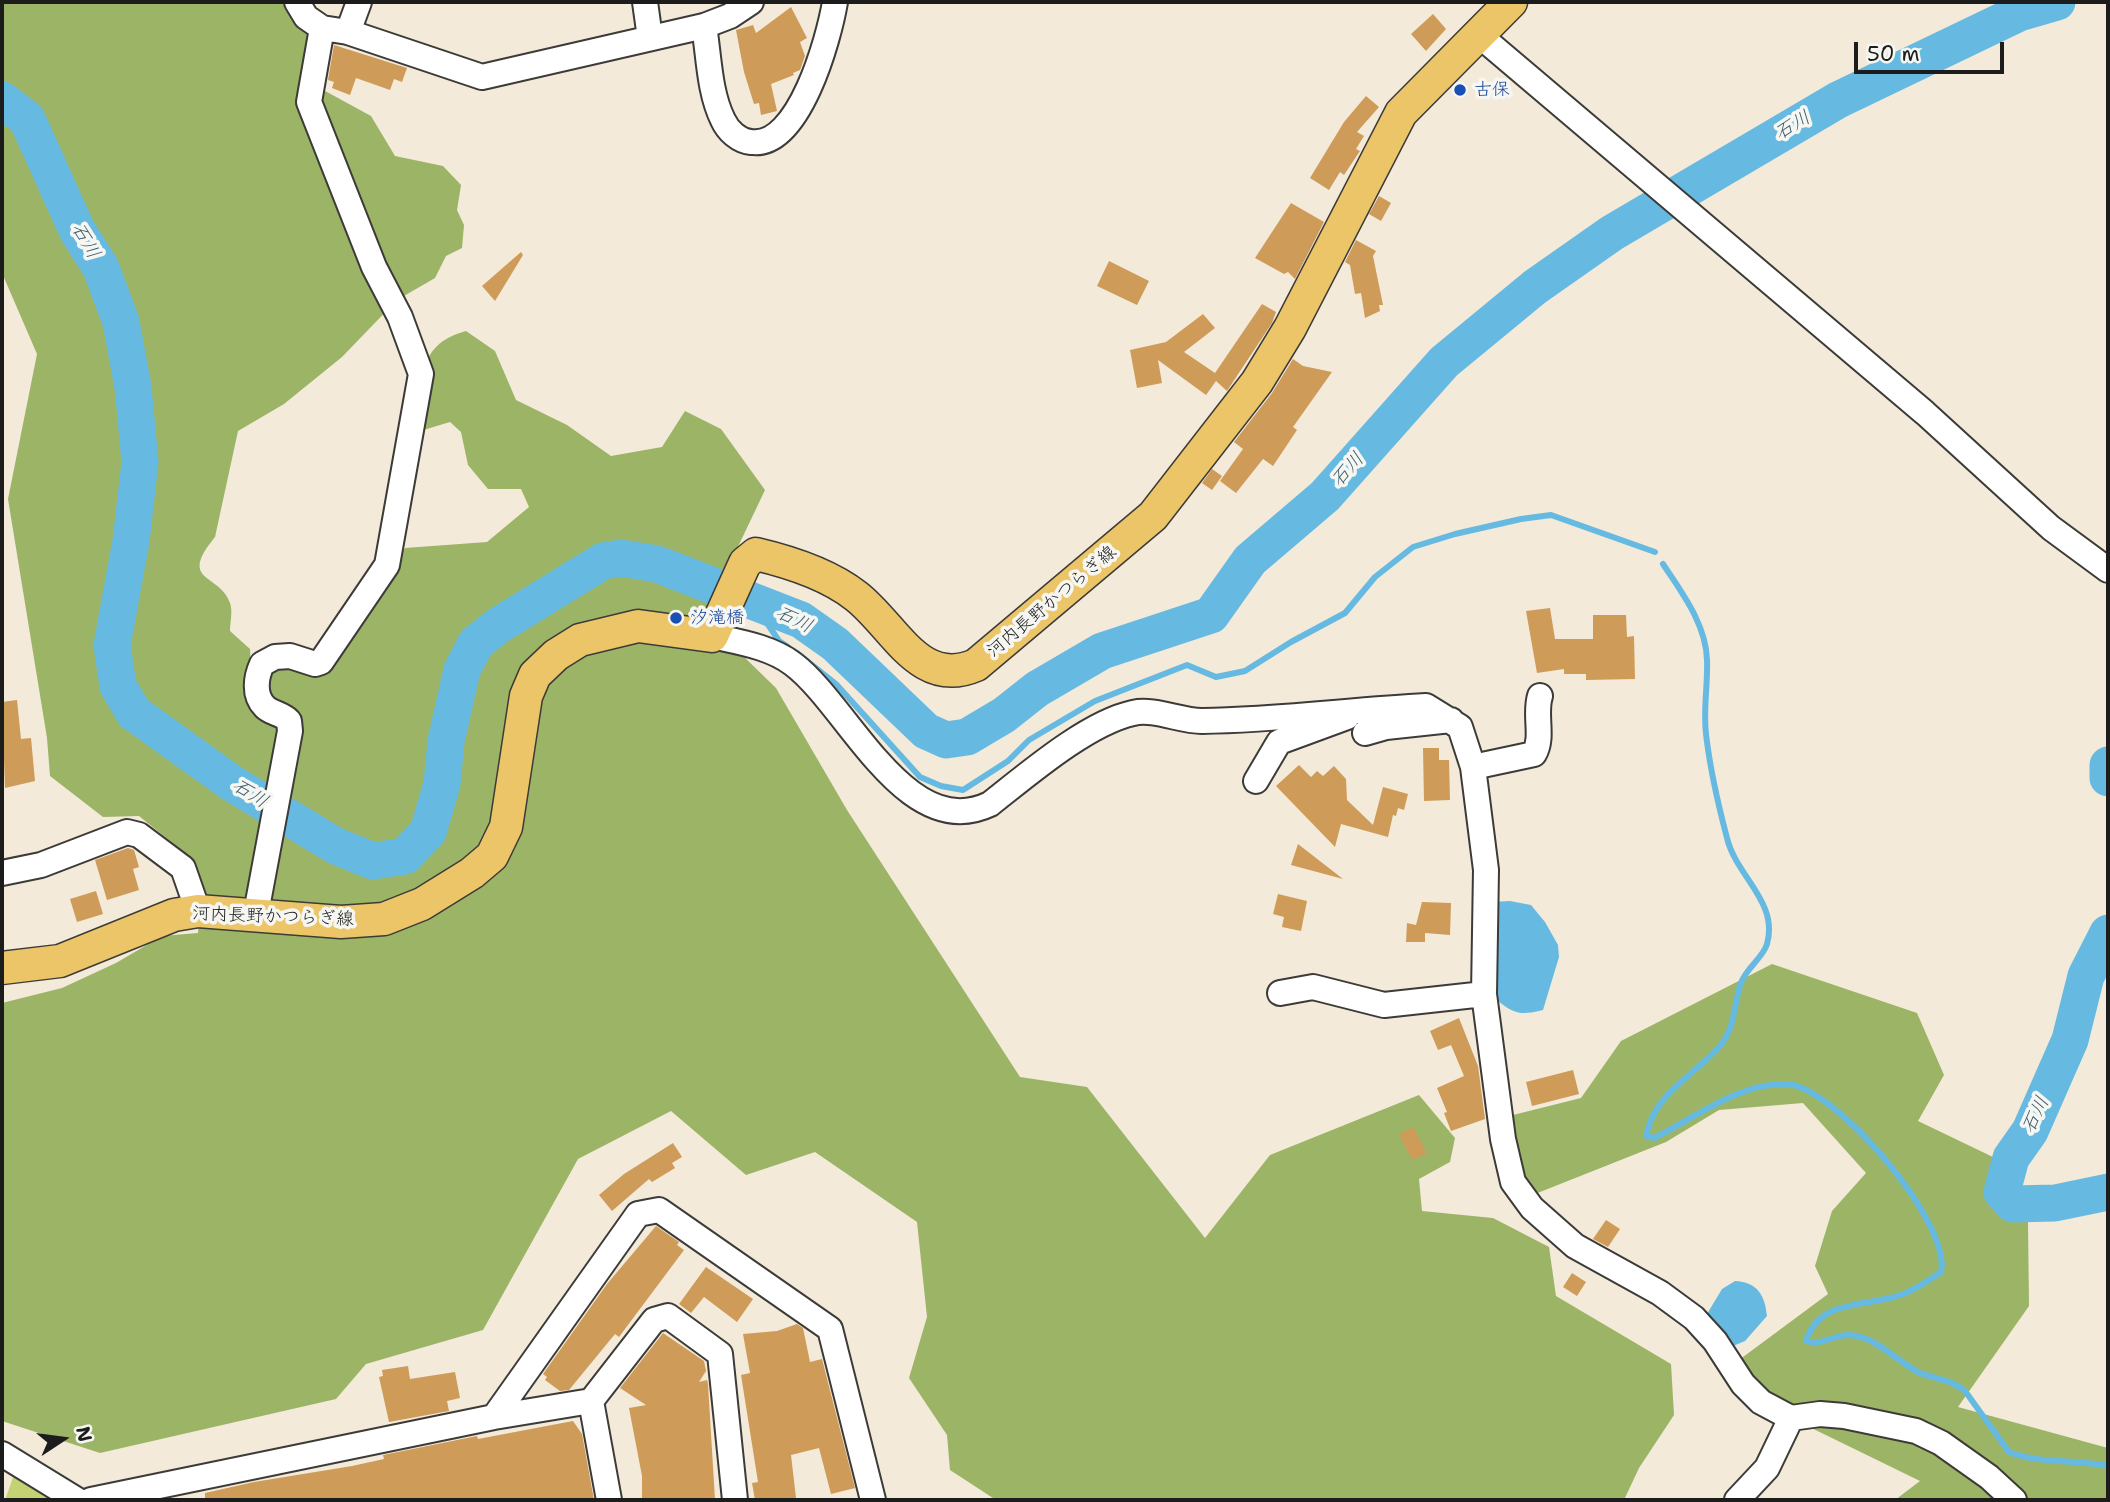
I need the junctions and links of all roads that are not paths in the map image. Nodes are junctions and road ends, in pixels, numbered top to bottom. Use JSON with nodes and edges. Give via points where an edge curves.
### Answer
{"nodes":[{"id":1,"x":297,"y":2,"type":"edge"},
{"id":2,"x":359,"y":2,"type":"edge"},
{"id":3,"x":645,"y":2,"type":"edge"},
{"id":4,"x":751,"y":2,"type":"edge"},
{"id":5,"x":835,"y":2,"type":"edge"},
{"id":6,"x":1511,"y":2,"type":"edge"},
{"id":7,"x":704,"y":26,"type":"junction"},
{"id":8,"x":322,"y":28,"type":"junction"},
{"id":9,"x":348,"y":32,"type":"junction"},
{"id":10,"x":1479,"y":35,"type":"junction"},
{"id":11,"x":650,"y":38,"type":"junction"},
{"id":12,"x":2102,"y":566,"type":"edge"},
{"id":13,"x":713,"y":632,"type":"junction"},
{"id":14,"x":1541,"y":696,"type":"dead end"},
{"id":15,"x":1363,"y":722,"type":"junction"},
{"id":16,"x":1473,"y":766,"type":"junction"},
{"id":17,"x":1256,"y":781,"type":"dead end"},
{"id":18,"x":2,"y":873,"type":"edge"},
{"id":19,"x":258,"y":906,"type":"junction"},
{"id":20,"x":198,"y":911,"type":"junction"},
{"id":21,"x":2,"y":968,"type":"edge"},
{"id":22,"x":1280,"y":993,"type":"dead end"},
{"id":23,"x":1484,"y":993,"type":"junction"},
{"id":24,"x":591,"y":1401,"type":"junction"},
{"id":25,"x":494,"y":1417,"type":"junction"},
{"id":26,"x":1791,"y":1418,"type":"junction"},
{"id":27,"x":3,"y":1458,"type":"edge"},
{"id":28,"x":77,"y":1500,"type":"edge"},
{"id":29,"x":91,"y":1500,"type":"edge"},
{"id":30,"x":609,"y":1500,"type":"edge"},
{"id":31,"x":735,"y":1500,"type":"edge"},
{"id":32,"x":873,"y":1500,"type":"edge"},
{"id":33,"x":1737,"y":1500,"type":"edge"},
{"id":34,"x":2014,"y":1500,"type":"edge"}],
"edges":[{"from":1,"to":8,"type":"street","via":[[306,17]]},
{"from":2,"to":9,"type":"street"},
{"from":3,"to":11,"type":"street"},
{"from":4,"to":7,"type":"street"},
{"from":5,"to":7,"type":"street","via":[[830,29],[804,97],[789,125],[763,143],[741,139],[723,122]]},
{"from":6,"to":10,"type":"main road","name":"河内長野かつらぎ線"},
{"from":7,"to":11,"type":"street"},
{"from":8,"to":9,"type":"street"},
{"from":8,"to":19,"type":"street","via":[[309,102],[421,374],[387,565],[321,662],[275,657],[262,664],[256,678],[266,708],[285,716],[290,731]]},
{"from":9,"to":11,"type":"street","via":[[482,77]]},
{"from":10,"to":12,"type":"street","via":[[1925,413],[2051,528]]},
{"from":10,"to":13,"type":"main road","name":"河内長野かつらぎ線","via":[[1401,113],[1290,328],[1257,382],[1153,516],[996,650],[958,673],[936,671],[856,596],[817,573],[756,554],[745,563]]},
{"from":13,"to":15,"type":"street","via":[[793,663],[888,772],[912,794],[940,810],[979,809],[1055,754],[1105,724],[1134,713],[1198,721]]},
{"from":13,"to":19,"type":"main road","name":"河内長野かつらぎ線","via":[[638,626],[609,631],[580,640],[535,675],[526,696],[506,827],[492,856],[422,904],[384,919],[341,922]]},
{"from":14,"to":16,"type":"street","via":[[1534,754]]},
{"from":15,"to":16,"type":"street","via":[[1426,706],[1451,720],[1464,736]]},
{"from":15,"to":17,"type":"street","via":[[1337,723],[1279,742]]},
{"from":16,"to":23,"type":"street","via":[[1486,870]]},
{"from":18,"to":20,"type":"street","via":[[41,865],[127,832],[139,835],[183,868]]},
{"from":19,"to":20,"type":"main road","name":"河内長野かつらぎ線"},
{"from":20,"to":21,"type":"main road","name":"河内長野かつらぎ線","via":[[174,915],[60,961]]},
{"from":22,"to":23,"type":"street","via":[[1313,987],[1384,1005]]},
{"from":23,"to":26,"type":"street","via":[[1513,1182],[1532,1208],[1575,1247],[1660,1293],[1694,1318],[1743,1384],[1761,1402]]},
{"from":24,"to":25,"type":"street"},
{"from":24,"to":30,"type":"street"},
{"from":24,"to":31,"type":"street","via":[[654,1320],[668,1316],[720,1354]]},
{"from":25,"to":29,"type":"street"},
{"from":25,"to":32,"type":"street","via":[[638,1214],[659,1210],[830,1329]]},
{"from":26,"to":33,"type":"street","via":[[1767,1468]]},
{"from":26,"to":34,"type":"street","via":[[1844,1416],[1916,1431],[1941,1443]]},
{"from":27,"to":28,"type":"street"}]}
